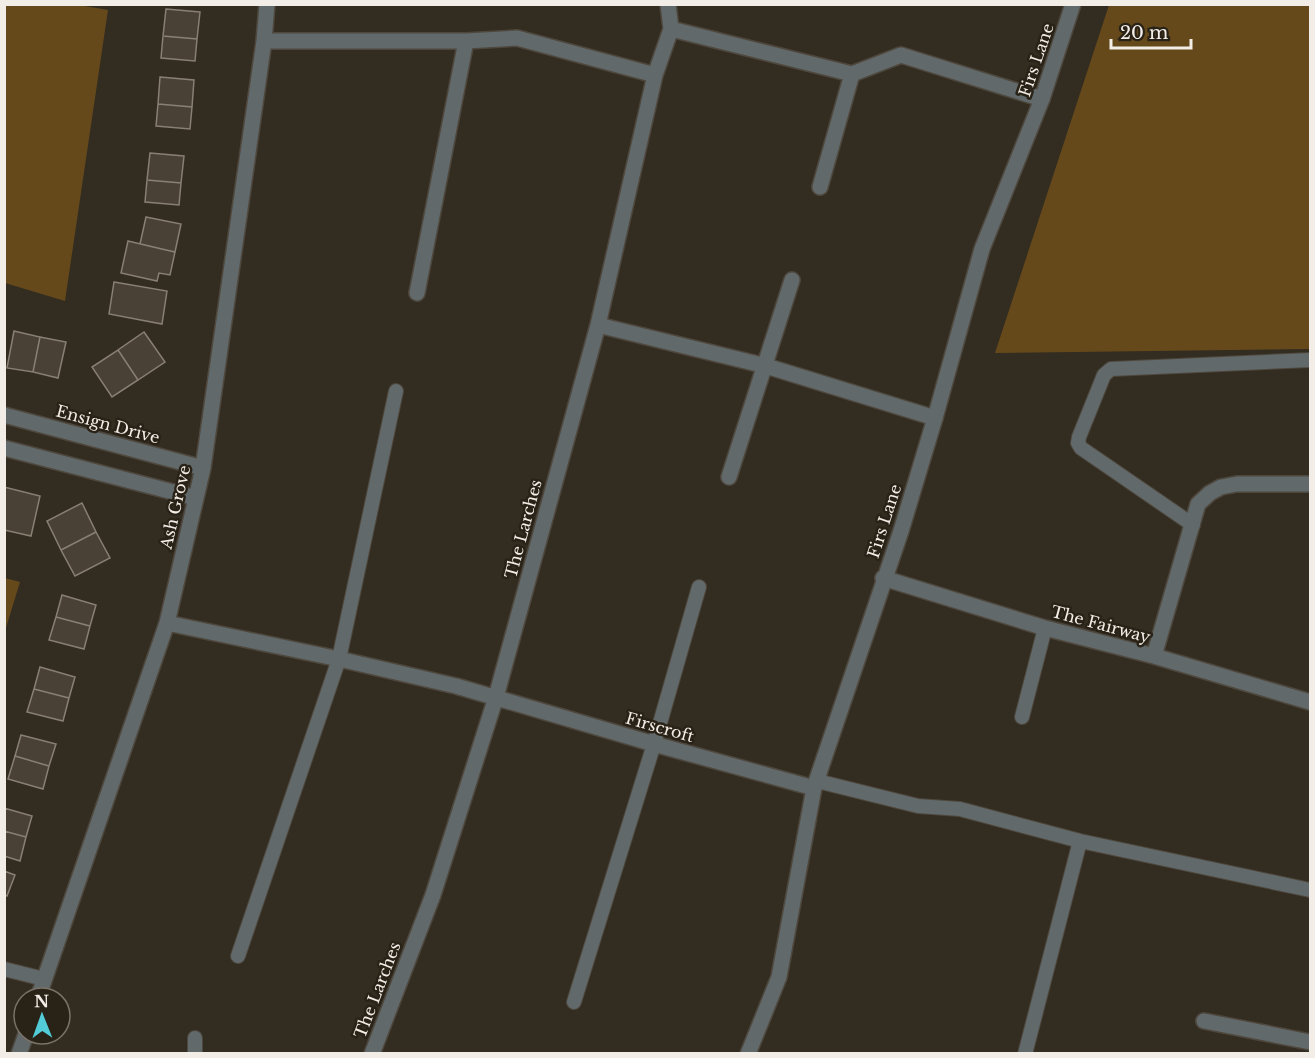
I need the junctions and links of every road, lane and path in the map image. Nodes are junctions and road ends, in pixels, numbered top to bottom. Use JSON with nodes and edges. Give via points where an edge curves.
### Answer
{"nodes":[{"id":1,"x":267,"y":4,"type":"edge"},
{"id":2,"x":668,"y":4,"type":"edge"},
{"id":3,"x":1074,"y":4,"type":"edge"},
{"id":4,"x":671,"y":29,"type":"junction"},
{"id":5,"x":466,"y":40,"type":"junction"},
{"id":6,"x":264,"y":41,"type":"junction"},
{"id":7,"x":852,"y":74,"type":"junction"},
{"id":8,"x":655,"y":75,"type":"junction"},
{"id":9,"x":1042,"y":99,"type":"junction"},
{"id":10,"x":820,"y":187,"type":"dead end"},
{"id":11,"x":792,"y":279,"type":"dead end"},
{"id":12,"x":417,"y":293,"type":"dead end"},
{"id":13,"x":598,"y":325,"type":"junction"},
{"id":14,"x":1311,"y":360,"type":"edge"},
{"id":15,"x":766,"y":366,"type":"junction"},
{"id":16,"x":396,"y":391,"type":"dead end"},
{"id":17,"x":4,"y":415,"type":"edge"},
{"id":18,"x":935,"y":418,"type":"junction"},
{"id":19,"x":4,"y":448,"type":"edge"},
{"id":20,"x":203,"y":468,"type":"junction"},
{"id":21,"x":729,"y":477,"type":"dead end"},
{"id":22,"x":1311,"y":484,"type":"edge"},
{"id":23,"x":196,"y":498,"type":"junction"},
{"id":24,"x":1193,"y":525,"type":"junction"},
{"id":25,"x":883,"y":578,"type":"junction"},
{"id":26,"x":699,"y":587,"type":"dead end"},
{"id":27,"x":167,"y":623,"type":"junction"},
{"id":28,"x":1045,"y":628,"type":"junction"},
{"id":29,"x":1154,"y":656,"type":"junction"},
{"id":30,"x":339,"y":659,"type":"junction"},
{"id":31,"x":496,"y":697,"type":"junction"},
{"id":32,"x":1311,"y":702,"type":"edge"},
{"id":33,"x":1022,"y":717,"type":"dead end"},
{"id":34,"x":654,"y":744,"type":"junction"},
{"id":35,"x":815,"y":784,"type":"junction"},
{"id":36,"x":1080,"y":841,"type":"junction"},
{"id":37,"x":1311,"y":890,"type":"edge"},
{"id":38,"x":238,"y":956,"type":"dead end"},
{"id":39,"x":4,"y":969,"type":"edge"},
{"id":40,"x":44,"y":979,"type":"junction"},
{"id":41,"x":42,"y":986,"type":"edge"},
{"id":42,"x":574,"y":1002,"type":"dead end"},
{"id":43,"x":1204,"y":1021,"type":"dead end"},
{"id":44,"x":195,"y":1038,"type":"dead end"},
{"id":45,"x":1311,"y":1042,"type":"edge"},
{"id":46,"x":195,"y":1053,"type":"edge"},
{"id":47,"x":372,"y":1053,"type":"edge"},
{"id":48,"x":748,"y":1053,"type":"edge"},
{"id":49,"x":1025,"y":1053,"type":"edge"}],
"edges":[{"from":1,"to":6,"type":"street","name":"Ash Grove"},
{"from":2,"to":4,"type":"street","name":"The Larches"},
{"from":3,"to":9,"type":"street","name":"Firs Lane"},
{"from":4,"to":7,"type":"street"},
{"from":4,"to":8,"type":"street","name":"The Larches"},
{"from":5,"to":6,"type":"street"},
{"from":5,"to":8,"type":"street","via":[[517,38]]},
{"from":5,"to":12,"type":"street"},
{"from":6,"to":20,"type":"street","name":"Ash Grove"},
{"from":7,"to":9,"type":"street","via":[[902,55]]},
{"from":7,"to":10,"type":"street"},
{"from":8,"to":13,"type":"street","name":"The Larches"},
{"from":9,"to":18,"type":"street","name":"Firs Lane","via":[[982,249]]},
{"from":11,"to":15,"type":"street"},
{"from":13,"to":15,"type":"street"},
{"from":13,"to":31,"type":"street","name":"The Larches"},
{"from":14,"to":24,"type":"lane","via":[[1112,369],[1104,375],[1078,443]]},
{"from":15,"to":18,"type":"street"},
{"from":15,"to":21,"type":"street"},
{"from":16,"to":30,"type":"lane"},
{"from":17,"to":20,"type":"street","name":"Ensign Drive"},
{"from":18,"to":25,"type":"street","name":"Firs Lane"},
{"from":19,"to":23,"type":"street"},
{"from":20,"to":23,"type":"street","name":"Ash Grove"},
{"from":22,"to":24,"type":"street","via":[[1221,487],[1198,504]]},
{"from":23,"to":27,"type":"street","name":"Ash Grove"},
{"from":24,"to":29,"type":"street"},
{"from":25,"to":28,"type":"street","name":"The Fairway"},
{"from":25,"to":35,"type":"street","name":"Firs Lane"},
{"from":26,"to":34,"type":"lane"},
{"from":27,"to":30,"type":"street","name":"Firscroft"},
{"from":27,"to":40,"type":"street","name":"Ash Grove"},
{"from":28,"to":29,"type":"street","name":"The Fairway"},
{"from":28,"to":33,"type":"lane"},
{"from":29,"to":32,"type":"street","name":"The Fairway"},
{"from":30,"to":31,"type":"street","name":"Firscroft"},
{"from":30,"to":38,"type":"lane"},
{"from":31,"to":34,"type":"street","name":"Firscroft"},
{"from":31,"to":47,"type":"street","name":"The Larches","via":[[432,896]]},
{"from":34,"to":35,"type":"street","name":"Firscroft"},
{"from":34,"to":42,"type":"lane"},
{"from":35,"to":36,"type":"lane","via":[[918,806],[960,809]]},
{"from":35,"to":48,"type":"street","name":"Firs Lane","via":[[779,977]]},
{"from":36,"to":37,"type":"lane"},
{"from":36,"to":49,"type":"lane"},
{"from":39,"to":40,"type":"lane"},
{"from":40,"to":41,"type":"street","name":"Ash Grove"},
{"from":43,"to":45,"type":"street"},
{"from":44,"to":46,"type":"lane"}]}
